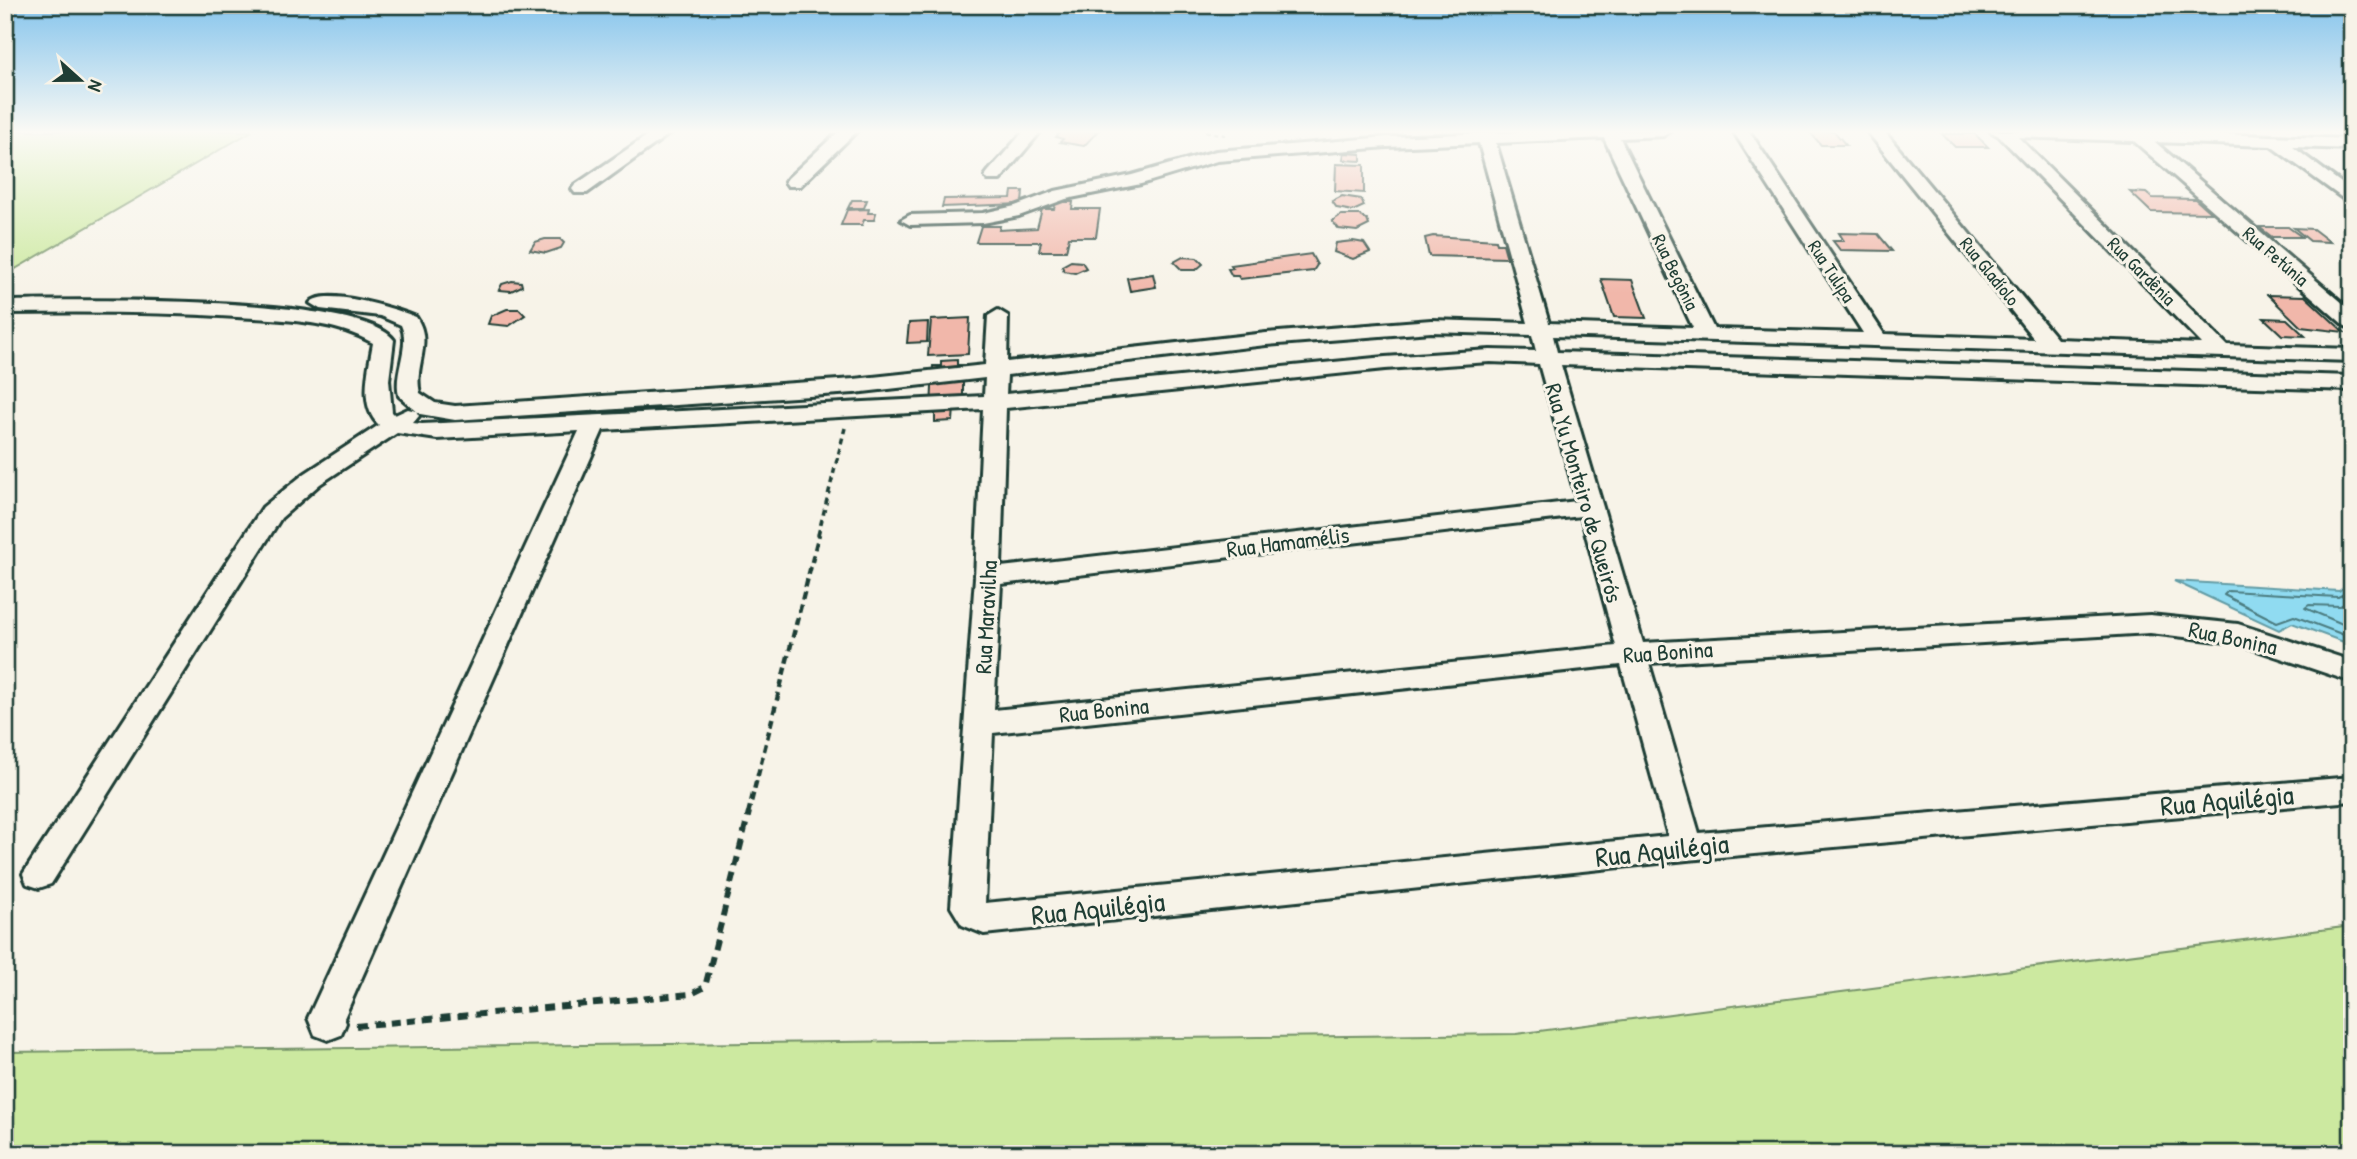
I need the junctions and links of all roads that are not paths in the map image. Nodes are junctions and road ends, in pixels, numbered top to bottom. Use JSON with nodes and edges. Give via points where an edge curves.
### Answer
{"nodes":[{"id":1,"x":587,"y":185,"type":"edge"},
{"id":2,"x":1110,"y":185,"type":"edge"},
{"id":3,"x":1499,"y":185,"type":"edge"},
{"id":4,"x":1635,"y":185,"type":"edge"},
{"id":5,"x":1776,"y":185,"type":"edge"},
{"id":6,"x":1919,"y":185,"type":"edge"},
{"id":7,"x":2054,"y":185,"type":"edge"},
{"id":8,"x":2195,"y":185,"type":"edge"},
{"id":9,"x":2333,"y":185,"type":"edge"},
{"id":10,"x":581,"y":189,"type":"dead end"},
{"id":11,"x":2352,"y":200,"type":"edge"},
{"id":12,"x":910,"y":220,"type":"dead end"},
{"id":13,"x":189,"y":290,"type":"junction"},
{"id":14,"x":5,"y":292,"type":"edge"},
{"id":15,"x":169,"y":306,"type":"junction"},
{"id":16,"x":5,"y":307,"type":"edge"},
{"id":17,"x":998,"y":316,"type":"dead end"},
{"id":18,"x":2352,"y":322,"type":"edge"},
{"id":19,"x":1539,"y":327,"type":"junction"},
{"id":20,"x":1707,"y":335,"type":"junction"},
{"id":21,"x":1878,"y":340,"type":"junction"},
{"id":22,"x":2051,"y":346,"type":"junction"},
{"id":23,"x":2222,"y":352,"type":"junction"},
{"id":24,"x":2352,"y":355,"type":"edge"},
{"id":25,"x":1545,"y":356,"type":"junction"},
{"id":26,"x":996,"y":372,"type":"junction"},
{"id":27,"x":2352,"y":383,"type":"edge"},
{"id":28,"x":854,"y":386,"type":"junction"},
{"id":29,"x":996,"y":402,"type":"junction"},
{"id":30,"x":423,"y":407,"type":"junction"},
{"id":31,"x":850,"y":409,"type":"junction"},
{"id":32,"x":594,"y":424,"type":"junction"},
{"id":33,"x":394,"y":425,"type":"junction"},
{"id":34,"x":1588,"y":507,"type":"junction"},
{"id":35,"x":988,"y":577,"type":"junction"},
{"id":36,"x":1630,"y":654,"type":"junction"},
{"id":37,"x":2352,"y":672,"type":"edge"},
{"id":38,"x":980,"y":723,"type":"junction"},
{"id":39,"x":2352,"y":789,"type":"edge"},
{"id":40,"x":1687,"y":847,"type":"junction"},
{"id":41,"x":39,"y":874,"type":"dead end"},
{"id":42,"x":974,"y":915,"type":"joint"},
{"id":43,"x":328,"y":1023,"type":"road end"}],
"edges":[{"from":1,"to":10,"type":"street"},
{"from":2,"to":12,"type":"street","via":[[983,218]]},
{"from":3,"to":19,"type":"street","name":"Rua Yu Monteiro de Queirós"},
{"from":4,"to":20,"type":"street","name":"Rua Begônia"},
{"from":5,"to":21,"type":"street","name":"Rua Tulipa"},
{"from":6,"to":22,"type":"street","name":"Rua Gladíolo"},
{"from":7,"to":23,"type":"street","name":"Rua Gardênia"},
{"from":8,"to":18,"type":"street","name":"Rua Petúnia"},
{"from":9,"to":11,"type":"street"},
{"from":13,"to":14,"type":"street"},
{"from":13,"to":15,"type":"street"},
{"from":13,"to":30,"type":"street","via":[[361,307],[409,321],[416,340],[406,387]]},
{"from":15,"to":16,"type":"street"},
{"from":15,"to":33,"type":"street","via":[[335,321],[379,333],[384,340],[378,402],[382,414]]},
{"from":17,"to":26,"type":"street","name":"Rua Maravilha"},
{"from":19,"to":20,"type":"street"},
{"from":19,"to":25,"type":"street","name":"Rua Yu Monteiro de Queirós"},
{"from":19,"to":26,"type":"street","via":[[1370,330]]},
{"from":20,"to":21,"type":"street"},
{"from":21,"to":22,"type":"street"},
{"from":22,"to":23,"type":"street"},
{"from":23,"to":24,"type":"street"},
{"from":25,"to":27,"type":"street"},
{"from":25,"to":29,"type":"street","via":[[1385,363]]},
{"from":25,"to":34,"type":"street","name":"Rua Yu Monteiro de Queirós"},
{"from":26,"to":28,"type":"street"},
{"from":26,"to":29,"type":"street","name":"Rua Maravilha"},
{"from":28,"to":30,"type":"street","via":[[475,413]]},
{"from":28,"to":31,"type":"street"},
{"from":29,"to":31,"type":"street"},
{"from":29,"to":35,"type":"street","name":"Rua Maravilha"},
{"from":30,"to":33,"type":"street"},
{"from":31,"to":32,"type":"street"},
{"from":32,"to":33,"type":"street","via":[[437,432]]},
{"from":32,"to":43,"type":"street","via":[[326,1018]]},
{"from":33,"to":41,"type":"street","via":[[305,484],[272,513]]},
{"from":34,"to":35,"type":"street","name":"Rua Hamamélis"},
{"from":34,"to":36,"type":"street","name":"Rua Yu Monteiro de Queirós"},
{"from":35,"to":38,"type":"street","name":"Rua Maravilha"},
{"from":36,"to":37,"type":"street","name":"Rua Bonina","via":[[2150,624],[2238,635]]},
{"from":36,"to":38,"type":"street","name":"Rua Bonina"},
{"from":36,"to":40,"type":"street","name":"Rua Yu Monteiro de Queirós"},
{"from":38,"to":42,"type":"street","name":"Rua Maravilha","via":[[968,906]]},
{"from":39,"to":40,"type":"street","name":"Rua Aquilégia"},
{"from":40,"to":42,"type":"street","name":"Rua Aquilégia","via":[[1000,919]]}]}
